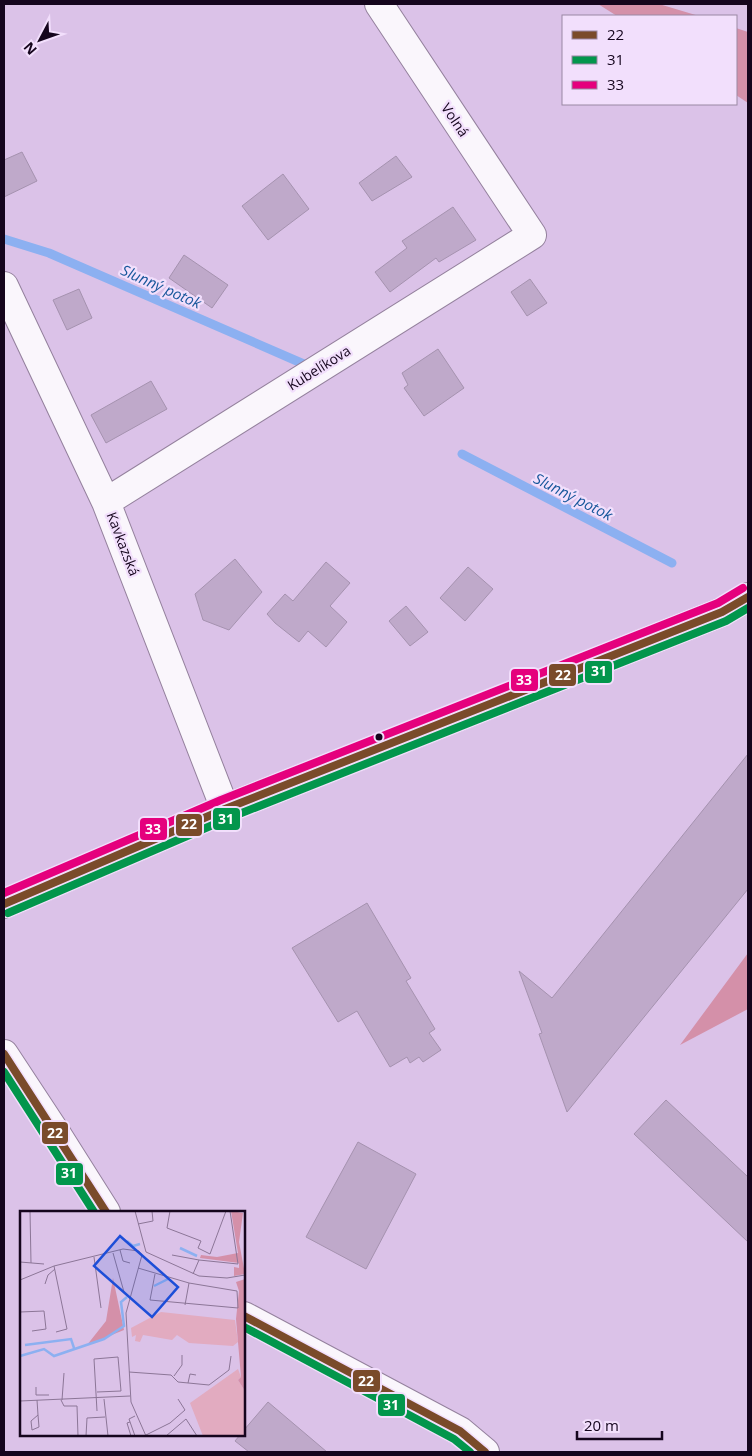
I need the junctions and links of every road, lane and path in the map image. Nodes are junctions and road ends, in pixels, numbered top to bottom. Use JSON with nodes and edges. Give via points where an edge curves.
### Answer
{"nodes":[{"id":1,"x":379,"y":4,"type":"edge"},
{"id":2,"x":532,"y":235,"type":"joint"},
{"id":3,"x":4,"y":286,"type":"edge"},
{"id":4,"x":106,"y":502,"type":"junction"},
{"id":5,"x":748,"y":597,"type":"edge"},
{"id":6,"x":225,"y":809,"type":"junction"},
{"id":7,"x":4,"y":904,"type":"edge"},
{"id":8,"x":4,"y":1054,"type":"edge"},
{"id":9,"x":105,"y":1211,"type":"edge"},
{"id":10,"x":245,"y":1317,"type":"edge"},
{"id":11,"x":486,"y":1452,"type":"edge"}],
"edges":[{"from":1,"to":2,"type":"street","name":"Volná"},
{"from":2,"to":4,"type":"street","name":"Kubelíkova"},
{"from":3,"to":4,"type":"street","name":"Kavkazská"},
{"from":4,"to":6,"type":"street","name":"Kavkazská"},
{"from":5,"to":6,"type":"street","via":[[722,612]]},
{"from":6,"to":7,"type":"street"},
{"from":8,"to":9,"type":"street"},
{"from":10,"to":11,"type":"street","via":[[460,1431]]}]}
